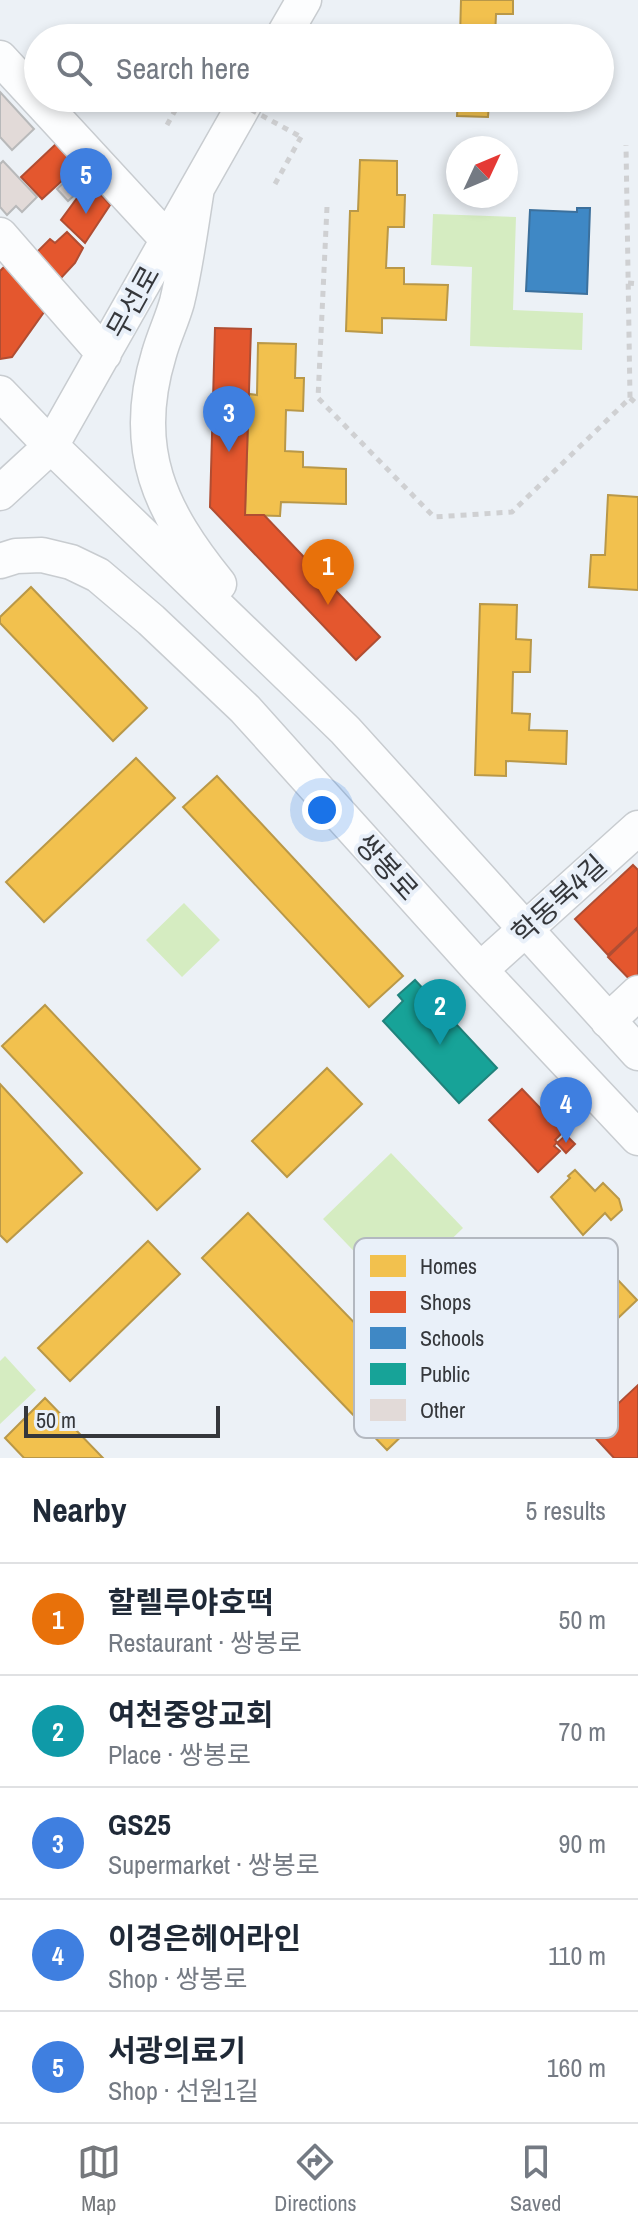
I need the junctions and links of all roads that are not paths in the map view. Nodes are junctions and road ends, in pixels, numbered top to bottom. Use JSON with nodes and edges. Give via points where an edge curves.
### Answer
{"nodes":[{"id":1,"x":304,"y":0,"type":"edge"},
{"id":2,"x":290,"y":24,"type":"edge"},
{"id":3,"x":0,"y":58,"type":"edge"},
{"id":4,"x":24,"y":84,"type":"edge"},
{"id":5,"x":50,"y":112,"type":"edge"},
{"id":6,"x":240,"y":112,"type":"edge"},
{"id":7,"x":197,"y":188,"type":"junction"},
{"id":8,"x":0,"y":235,"type":"edge"},
{"id":9,"x":168,"y":240,"type":"junction"},
{"id":10,"x":104,"y":354,"type":"junction"},
{"id":11,"x":0,"y":393,"type":"edge"},
{"id":12,"x":51,"y":446,"type":"junction"},
{"id":13,"x":0,"y":493,"type":"edge"},
{"id":14,"x":0,"y":561,"type":"edge"},
{"id":15,"x":345,"y":730,"type":"junction"},
{"id":16,"x":638,"y":828,"type":"edge"},
{"id":17,"x":524,"y":929,"type":"junction"},
{"id":18,"x":480,"y":970,"type":"junction"},
{"id":19,"x":638,"y":993,"type":"edge"},
{"id":20,"x":608,"y":1021,"type":"junction"},
{"id":21,"x":638,"y":1053,"type":"edge"},
{"id":22,"x":638,"y":1138,"type":"edge"}],
"edges":[{"from":1,"to":2,"type":"street"},
{"from":3,"to":4,"type":"street"},
{"from":5,"to":9,"type":"street"},
{"from":6,"to":7,"type":"street","name":"무선로"},
{"from":7,"to":9,"type":"street","name":"무선로"},
{"from":7,"to":15,"type":"street","via":[[177,302],[159,353],[150,403],[153,474],[192,550]]},
{"from":8,"to":10,"type":"street"},
{"from":9,"to":10,"type":"street","name":"무선로"},
{"from":10,"to":12,"type":"street","name":"무선로"},
{"from":11,"to":12,"type":"street"},
{"from":12,"to":13,"type":"street","name":"무선로"},
{"from":12,"to":15,"type":"street"},
{"from":14,"to":18,"type":"street","name":"쌍봉로","via":[[42,555],[98,575],[245,709]]},
{"from":15,"to":17,"type":"street"},
{"from":16,"to":17,"type":"street","name":"학동북4길"},
{"from":17,"to":18,"type":"street","name":"학동북4길"},
{"from":17,"to":20,"type":"street"},
{"from":18,"to":22,"type":"street","name":"쌍봉로"},
{"from":19,"to":20,"type":"street"},
{"from":20,"to":21,"type":"street"}]}
